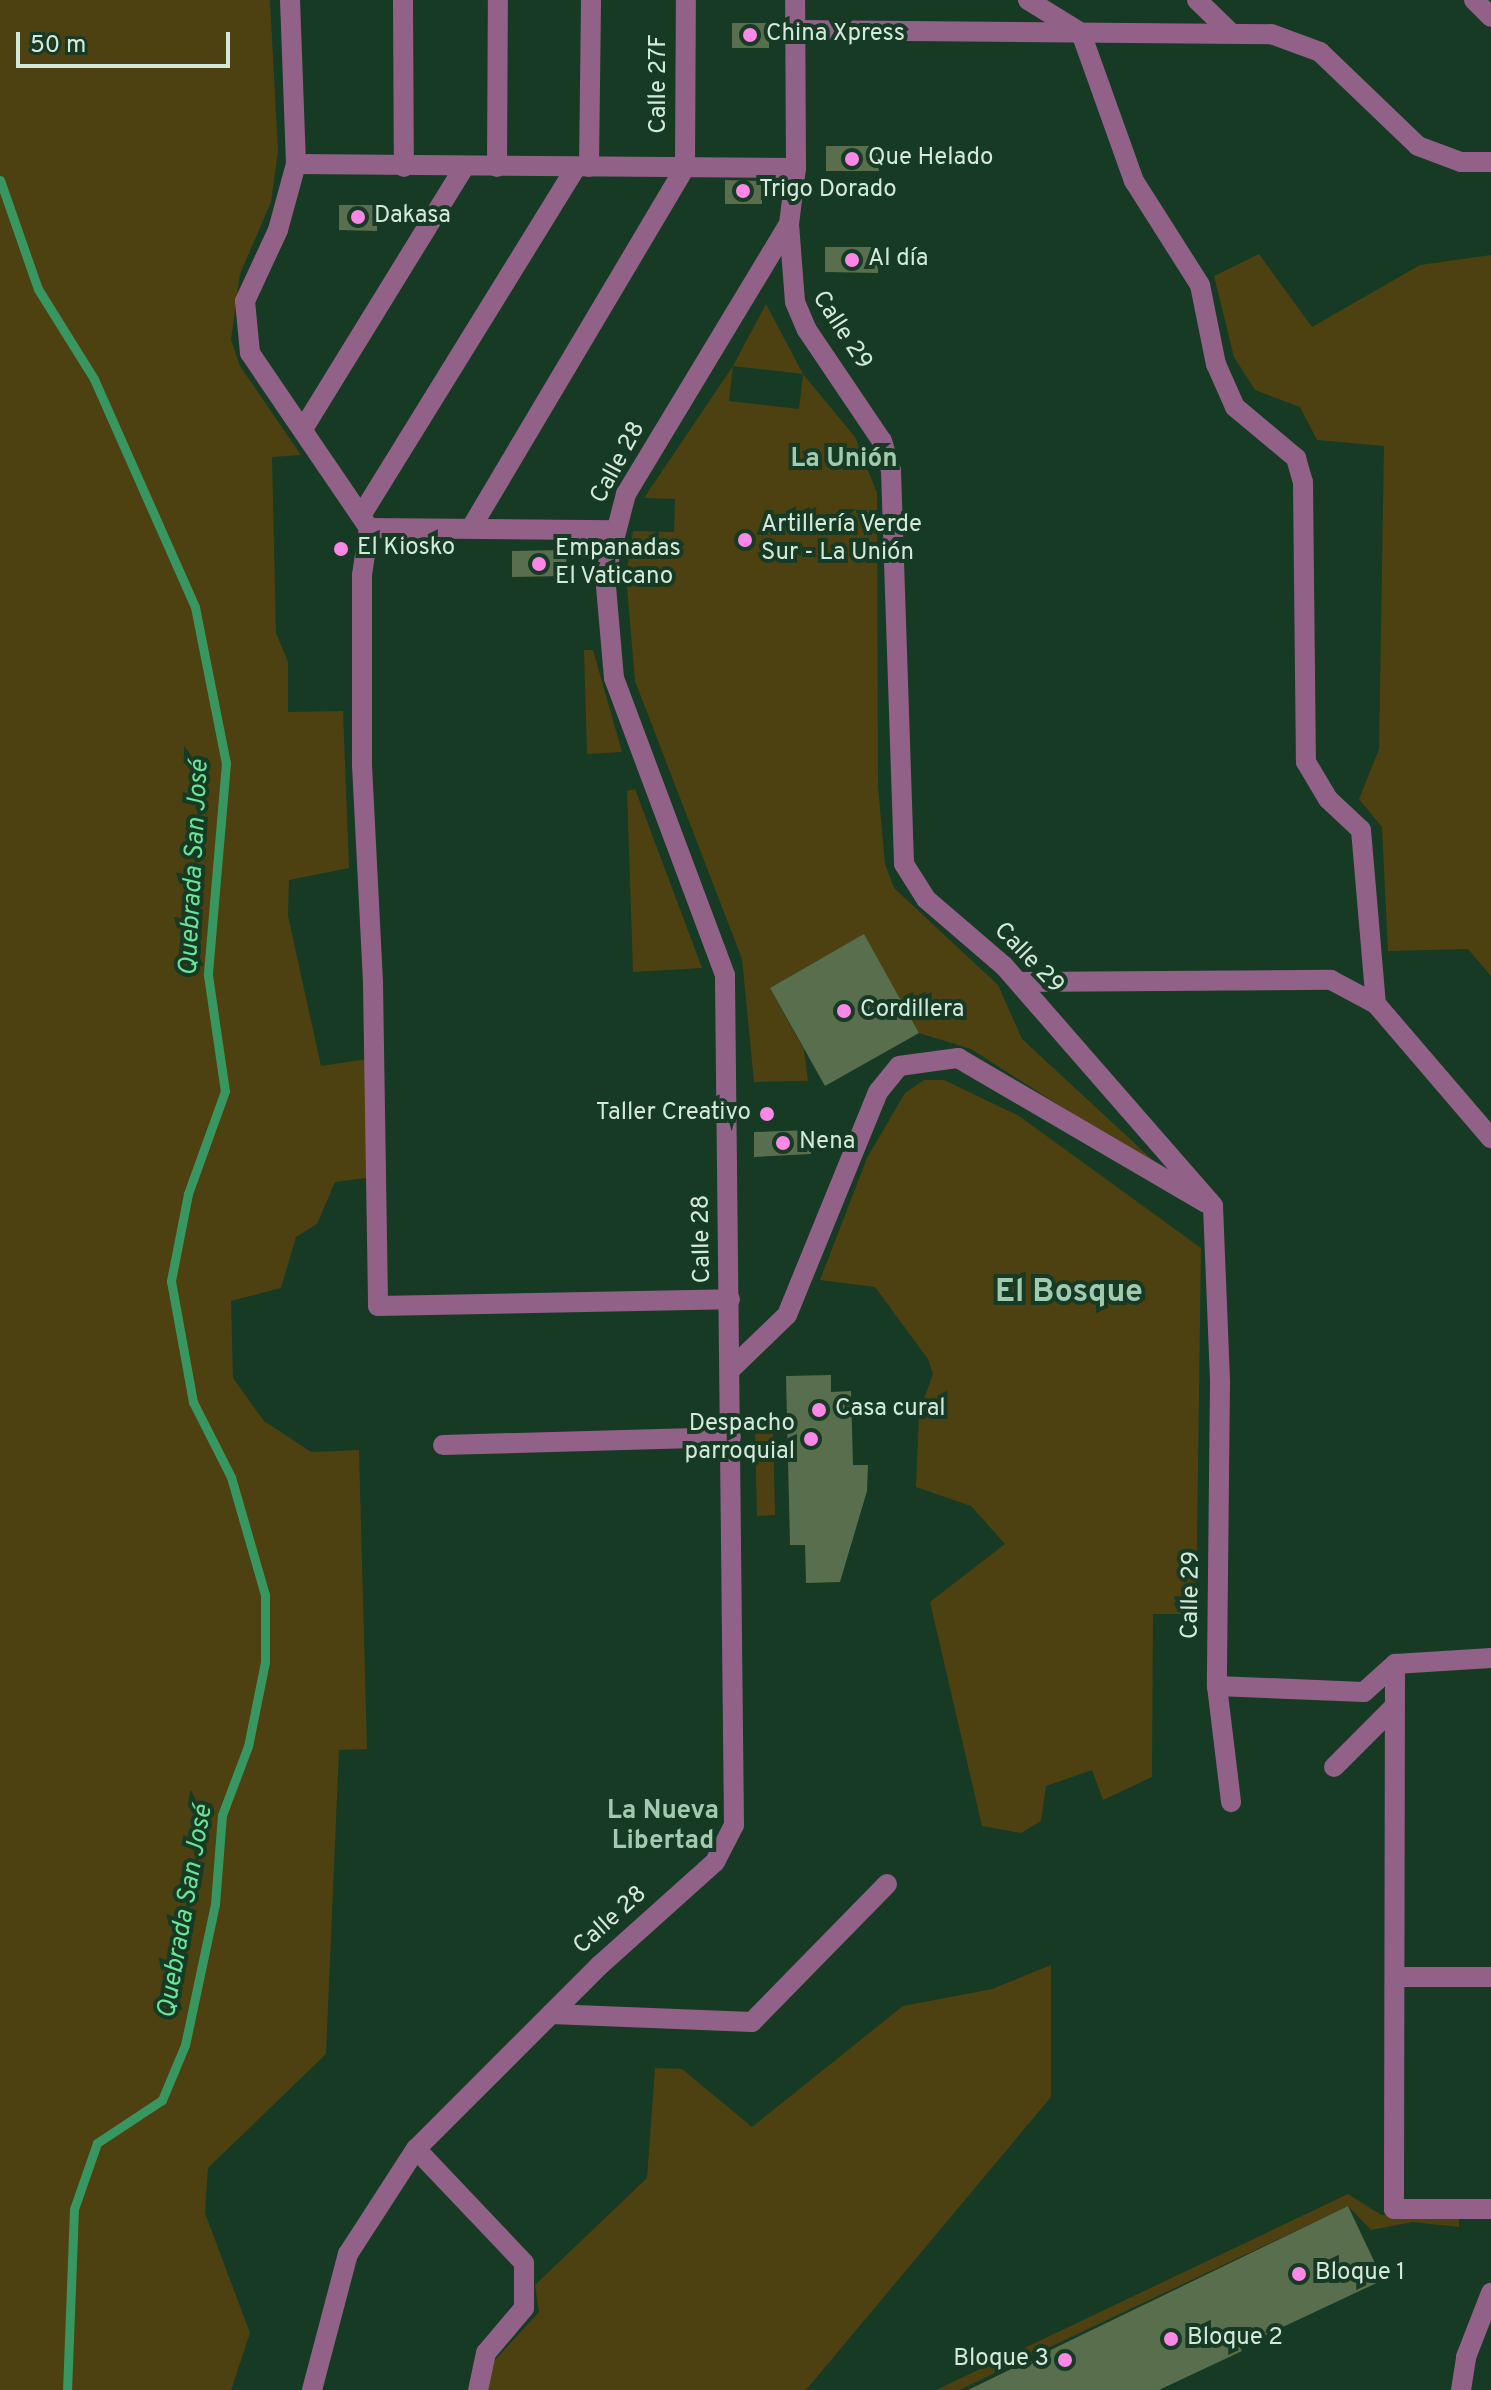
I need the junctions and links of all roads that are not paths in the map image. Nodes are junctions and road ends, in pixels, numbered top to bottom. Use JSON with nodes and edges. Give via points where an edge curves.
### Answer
{"nodes":[{"id":1,"x":290,"y":0,"type":"edge"},
{"id":2,"x":403,"y":0,"type":"edge"},
{"id":3,"x":498,"y":0,"type":"edge"},
{"id":4,"x":591,"y":0,"type":"edge"},
{"id":5,"x":686,"y":0,"type":"edge"},
{"id":6,"x":795,"y":0,"type":"edge"},
{"id":7,"x":1028,"y":0,"type":"edge"},
{"id":8,"x":1197,"y":0,"type":"edge"},
{"id":9,"x":1474,"y":0,"type":"edge"},
{"id":10,"x":1491,"y":17,"type":"edge"},
{"id":11,"x":795,"y":30,"type":"junction"},
{"id":12,"x":1229,"y":31,"type":"junction"},
{"id":13,"x":1081,"y":33,"type":"junction"},
{"id":14,"x":1491,"y":162,"type":"edge"},
{"id":15,"x":296,"y":164,"type":"junction"},
{"id":16,"x":404,"y":167,"type":"junction"},
{"id":17,"x":464,"y":167,"type":"junction"},
{"id":18,"x":497,"y":167,"type":"junction"},
{"id":19,"x":583,"y":167,"type":"junction"},
{"id":20,"x":685,"y":168,"type":"junction"},
{"id":21,"x":796,"y":168,"type":"junction"},
{"id":22,"x":789,"y":224,"type":"junction"},
{"id":23,"x":758,"y":283,"type":"junction"},
{"id":24,"x":795,"y":302,"type":"junction"},
{"id":25,"x":303,"y":429,"type":"junction"},
{"id":26,"x":366,"y":521,"type":"junction"},
{"id":27,"x":471,"y":528,"type":"junction"},
{"id":28,"x":613,"y":530,"type":"junction"},
{"id":29,"x":1019,"y":982,"type":"junction"},
{"id":30,"x":1376,"y":1004,"type":"junction"},
{"id":31,"x":1491,"y":1138,"type":"edge"},
{"id":32,"x":1213,"y":1206,"type":"junction"},
{"id":33,"x":730,"y":1299,"type":"junction"},
{"id":34,"x":730,"y":1370,"type":"junction"},
{"id":35,"x":731,"y":1437,"type":"junction"},
{"id":36,"x":443,"y":1445,"type":"dead end"},
{"id":37,"x":1491,"y":1658,"type":"edge"},
{"id":38,"x":1395,"y":1664,"type":"junction"},
{"id":39,"x":1217,"y":1686,"type":"junction"},
{"id":40,"x":1394,"y":1707,"type":"junction"},
{"id":41,"x":1334,"y":1767,"type":"dead end"},
{"id":42,"x":1231,"y":1802,"type":"dead end"},
{"id":43,"x":887,"y":1884,"type":"dead end"},
{"id":44,"x":1397,"y":1977,"type":"junction"},
{"id":45,"x":1491,"y":1977,"type":"edge"},
{"id":46,"x":551,"y":2014,"type":"junction"},
{"id":47,"x":416,"y":2149,"type":"junction"},
{"id":48,"x":1491,"y":2209,"type":"edge"},
{"id":49,"x":1491,"y":2293,"type":"edge"},
{"id":50,"x":312,"y":2390,"type":"edge"},
{"id":51,"x":478,"y":2390,"type":"edge"},
{"id":52,"x":1461,"y":2390,"type":"edge"}],
"edges":[{"from":1,"to":15,"type":"street"},
{"from":2,"to":16,"type":"street"},
{"from":3,"to":18,"type":"street"},
{"from":4,"to":19,"type":"street"},
{"from":5,"to":20,"type":"street","name":"Calle 27F"},
{"from":6,"to":11,"type":"street","name":"Calle 28"},
{"from":7,"to":13,"type":"street"},
{"from":8,"to":12,"type":"street"},
{"from":9,"to":10,"type":"street"},
{"from":11,"to":13,"type":"street"},
{"from":11,"to":21,"type":"street","name":"Calle 28"},
{"from":12,"to":13,"type":"street"},
{"from":12,"to":14,"type":"street","via":[[1271,34],[1320,52],[1418,146],[1461,162]]},
{"from":13,"to":30,"type":"street","via":[[1134,181],[1200,285],[1216,364],[1235,407],[1296,458],[1303,482],[1306,762],[1328,799],[1361,830]]},
{"from":15,"to":16,"type":"street"},
{"from":15,"to":25,"type":"street","via":[[278,230],[245,301],[250,353]]},
{"from":16,"to":17,"type":"street"},
{"from":17,"to":18,"type":"street"},
{"from":17,"to":25,"type":"street"},
{"from":18,"to":19,"type":"street"},
{"from":19,"to":20,"type":"street"},
{"from":19,"to":26,"type":"street"},
{"from":20,"to":21,"type":"street"},
{"from":20,"to":27,"type":"street"},
{"from":21,"to":22,"type":"street","name":"Calle 28"},
{"from":22,"to":23,"type":"street","name":"Calle 28"},
{"from":22,"to":24,"type":"street"},
{"from":23,"to":24,"type":"street","name":"Calle 29"},
{"from":23,"to":28,"type":"street","name":"Calle 28","via":[[626,494]]},
{"from":24,"to":29,"type":"street","name":"Calle 29","via":[[807,330],[882,441],[891,471],[904,864],[926,899]]},
{"from":25,"to":26,"type":"street"},
{"from":26,"to":27,"type":"street"},
{"from":26,"to":33,"type":"street","via":[[362,765],[373,984],[378,1306]]},
{"from":27,"to":28,"type":"street"},
{"from":28,"to":33,"type":"street","name":"Calle 28","via":[[605,592],[614,678],[725,975]]},
{"from":29,"to":30,"type":"street","via":[[1331,980]]},
{"from":29,"to":32,"type":"street","name":"Calle 29"},
{"from":30,"to":31,"type":"street"},
{"from":32,"to":34,"type":"street","via":[[958,1058],[899,1066],[878,1092],[787,1315]]},
{"from":32,"to":39,"type":"street","name":"Calle 29","via":[[1220,1382]]},
{"from":33,"to":34,"type":"street","name":"Calle 28"},
{"from":34,"to":35,"type":"street","name":"Calle 28"},
{"from":35,"to":36,"type":"street"},
{"from":35,"to":46,"type":"street","name":"Calle 28","via":[[734,1825],[715,1862]]},
{"from":37,"to":38,"type":"street"},
{"from":38,"to":39,"type":"street","via":[[1364,1692]]},
{"from":38,"to":40,"type":"street"},
{"from":39,"to":42,"type":"street","name":"Calle 29"},
{"from":40,"to":41,"type":"street"},
{"from":40,"to":44,"type":"street"},
{"from":43,"to":46,"type":"street","via":[[752,2022]]},
{"from":44,"to":45,"type":"street"},
{"from":44,"to":48,"type":"street","via":[[1394,2209]]},
{"from":46,"to":47,"type":"street","name":"Calle 28"},
{"from":47,"to":50,"type":"street","name":"Calle 28","via":[[348,2254]]},
{"from":47,"to":51,"type":"street","via":[[524,2263],[524,2308],[486,2353]]},
{"from":49,"to":52,"type":"street","via":[[1466,2357]]}]}
